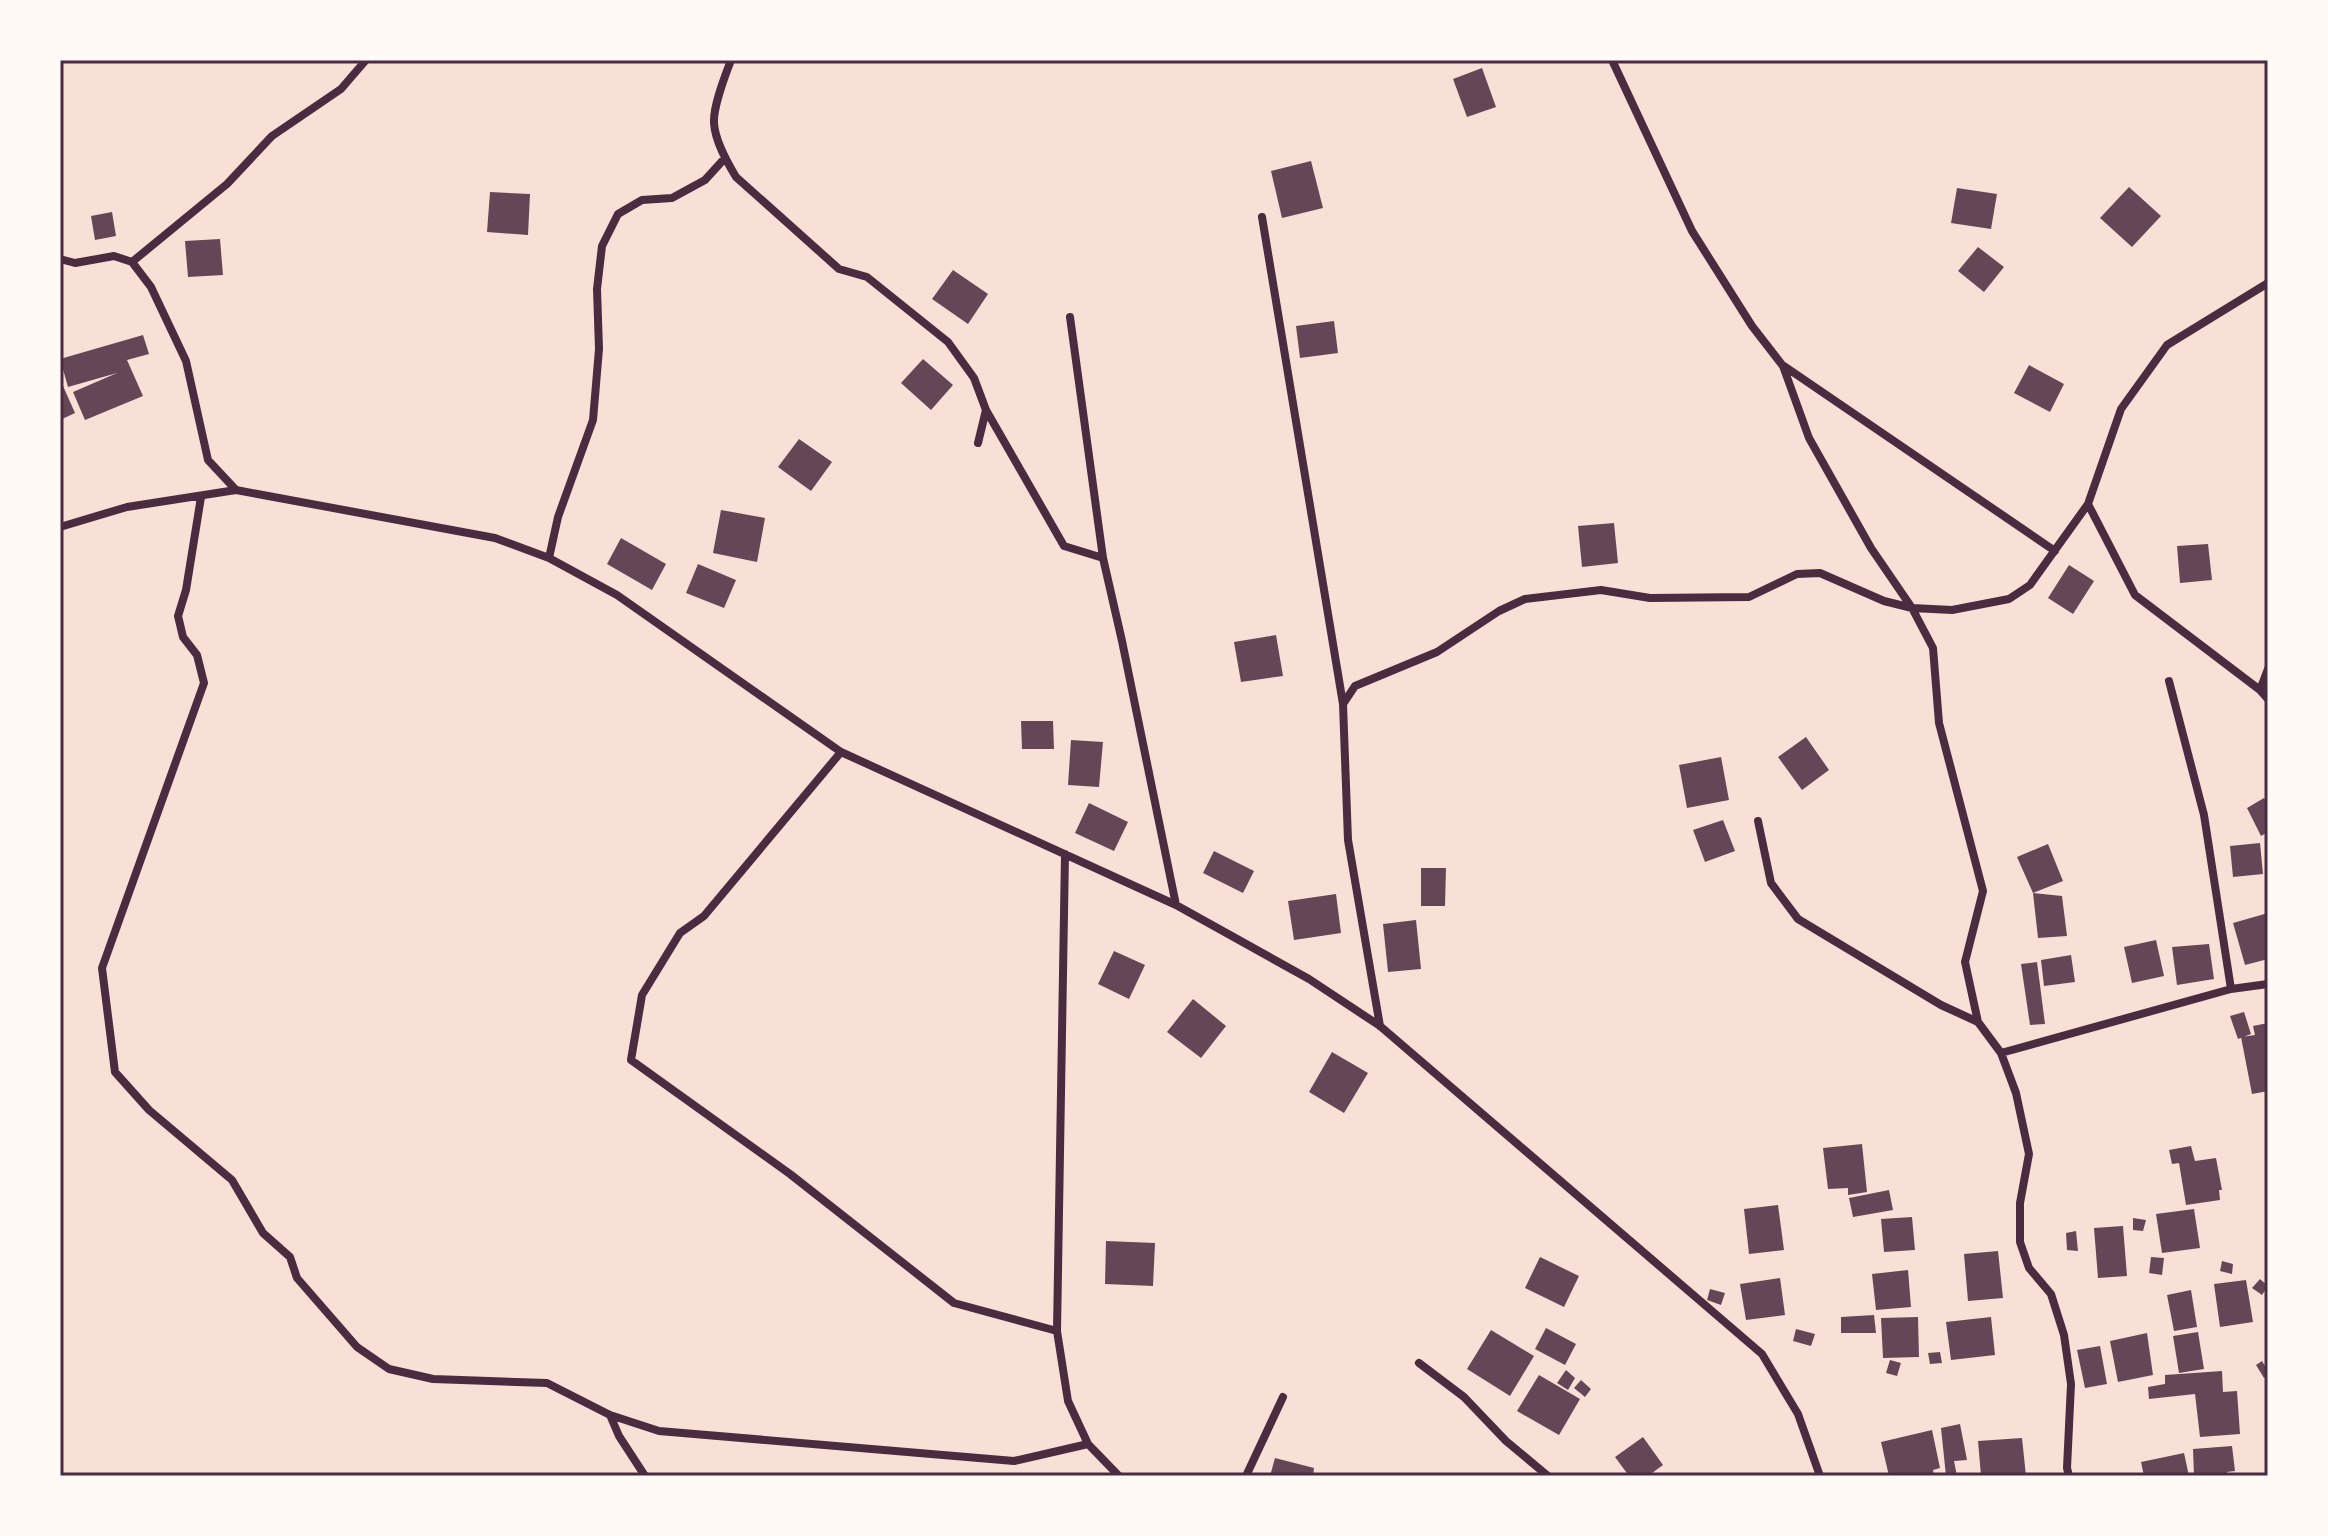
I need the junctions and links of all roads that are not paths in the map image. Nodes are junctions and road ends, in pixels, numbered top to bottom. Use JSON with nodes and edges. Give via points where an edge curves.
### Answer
{"nodes":[{"id":1,"x":366,"y":60,"type":"edge"},
{"id":2,"x":731,"y":60,"type":"edge"},
{"id":3,"x":1612,"y":60,"type":"edge"},
{"id":4,"x":725,"y":158,"type":"junction"},
{"id":5,"x":1262,"y":217,"type":"dead end"},
{"id":6,"x":60,"y":259,"type":"edge"},
{"id":7,"x":132,"y":262,"type":"junction"},
{"id":8,"x":2268,"y":283,"type":"edge"},
{"id":9,"x":1070,"y":317,"type":"dead end"},
{"id":10,"x":1783,"y":366,"type":"junction"},
{"id":11,"x":986,"y":410,"type":"junction"},
{"id":12,"x":978,"y":443,"type":"dead end"},
{"id":13,"x":236,"y":490,"type":"junction"},
{"id":14,"x":201,"y":497,"type":"junction"},
{"id":15,"x":2088,"y":504,"type":"junction"},
{"id":16,"x":60,"y":527,"type":"edge"},
{"id":17,"x":2055,"y":551,"type":"junction"},
{"id":18,"x":549,"y":558,"type":"junction"},
{"id":19,"x":1103,"y":558,"type":"junction"},
{"id":20,"x":1912,"y":608,"type":"junction"},
{"id":21,"x":2268,"y":669,"type":"edge"},
{"id":22,"x":2169,"y":681,"type":"dead end"},
{"id":23,"x":2260,"y":690,"type":"junction"},
{"id":24,"x":2268,"y":699,"type":"edge"},
{"id":25,"x":1343,"y":704,"type":"junction"},
{"id":26,"x":841,"y":752,"type":"junction"},
{"id":27,"x":1758,"y":821,"type":"dead end"},
{"id":28,"x":1065,"y":854,"type":"junction"},
{"id":29,"x":1176,"y":905,"type":"junction"},
{"id":30,"x":2268,"y":984,"type":"edge"},
{"id":31,"x":2231,"y":989,"type":"junction"},
{"id":32,"x":1978,"y":1022,"type":"junction"},
{"id":33,"x":1380,"y":1026,"type":"junction"},
{"id":34,"x":2001,"y":1053,"type":"junction"},
{"id":35,"x":1057,"y":1331,"type":"junction"},
{"id":36,"x":1419,"y":1363,"type":"dead end"},
{"id":37,"x":1283,"y":1397,"type":"dead end"},
{"id":38,"x":610,"y":1415,"type":"junction"},
{"id":39,"x":1088,"y":1444,"type":"junction"},
{"id":40,"x":645,"y":1476,"type":"edge"},
{"id":41,"x":1119,"y":1476,"type":"edge"},
{"id":42,"x":1246,"y":1476,"type":"edge"},
{"id":43,"x":1548,"y":1476,"type":"edge"},
{"id":44,"x":1820,"y":1476,"type":"edge"},
{"id":45,"x":2069,"y":1476,"type":"edge"}],
"edges":[{"from":1,"to":7,"type":"street","via":[[341,89],[272,136],[227,184]]},
{"from":2,"to":4,"type":"street","via":[[714,123]]},
{"from":3,"to":10,"type":"street","via":[[1692,231]]},
{"from":4,"to":11,"type":"street","via":[[736,177],[839,269],[867,277],[948,342],[974,378]]},
{"from":4,"to":18,"type":"street","via":[[705,180],[672,198],[642,200],[618,214],[602,246],[593,420]]},
{"from":5,"to":25,"type":"street"},
{"from":6,"to":7,"type":"street","via":[[75,263],[114,256]]},
{"from":7,"to":13,"type":"street","via":[[151,287],[186,361],[208,460]]},
{"from":8,"to":15,"type":"street","via":[[2167,345],[2121,409]]},
{"from":9,"to":19,"type":"street"},
{"from":10,"to":17,"type":"street"},
{"from":10,"to":20,"type":"street","via":[[1809,438]]},
{"from":11,"to":12,"type":"street"},
{"from":11,"to":19,"type":"street","via":[[1064,546]]},
{"from":13,"to":14,"type":"street"},
{"from":13,"to":18,"type":"street","via":[[495,538]]},
{"from":14,"to":16,"type":"street","via":[[127,507]]},
{"from":14,"to":38,"type":"street","via":[[178,616],[204,683],[102,968],[115,1072],[149,1110],[232,1180],[263,1233],[290,1257],[297,1278],[357,1347],[389,1369],[433,1379],[547,1383]]},
{"from":15,"to":17,"type":"street"},
{"from":15,"to":23,"type":"street","via":[[2135,595]]},
{"from":17,"to":20,"type":"street","via":[[2030,585],[2009,599],[1952,610]]},
{"from":18,"to":26,"type":"street","via":[[617,595]]},
{"from":19,"to":29,"type":"street"},
{"from":20,"to":25,"type":"street","via":[[1820,573],[1797,574],[1749,597],[1650,598],[1601,590],[1525,599],[1437,652],[1355,686]]},
{"from":20,"to":32,"type":"street","via":[[1933,648],[1939,723],[1983,891],[1965,962]]},
{"from":21,"to":23,"type":"street"},
{"from":22,"to":31,"type":"street","via":[[2204,815]]},
{"from":23,"to":24,"type":"street"},
{"from":25,"to":33,"type":"street","via":[[1348,840]]},
{"from":26,"to":28,"type":"street"},
{"from":26,"to":35,"type":"street","via":[[704,916],[680,933],[642,995],[631,1060],[790,1174],[954,1303]]},
{"from":27,"to":32,"type":"street","via":[[1771,883],[1798,919]]},
{"from":28,"to":29,"type":"street"},
{"from":28,"to":35,"type":"street"},
{"from":29,"to":33,"type":"street","via":[[1309,979]]},
{"from":30,"to":31,"type":"street"},
{"from":31,"to":34,"type":"street"},
{"from":32,"to":34,"type":"street"},
{"from":33,"to":44,"type":"street","via":[[1762,1354],[1798,1414]]},
{"from":34,"to":45,"type":"street","via":[[2029,1154],[2020,1242],[2029,1268],[2051,1294],[2064,1335],[2071,1384]]},
{"from":35,"to":39,"type":"street","via":[[1068,1401]]},
{"from":36,"to":43,"type":"street","via":[[1464,1397]]},
{"from":37,"to":42,"type":"street"},
{"from":38,"to":39,"type":"street","via":[[659,1431],[1014,1461]]},
{"from":38,"to":40,"type":"street"},
{"from":39,"to":41,"type":"street"}]}
